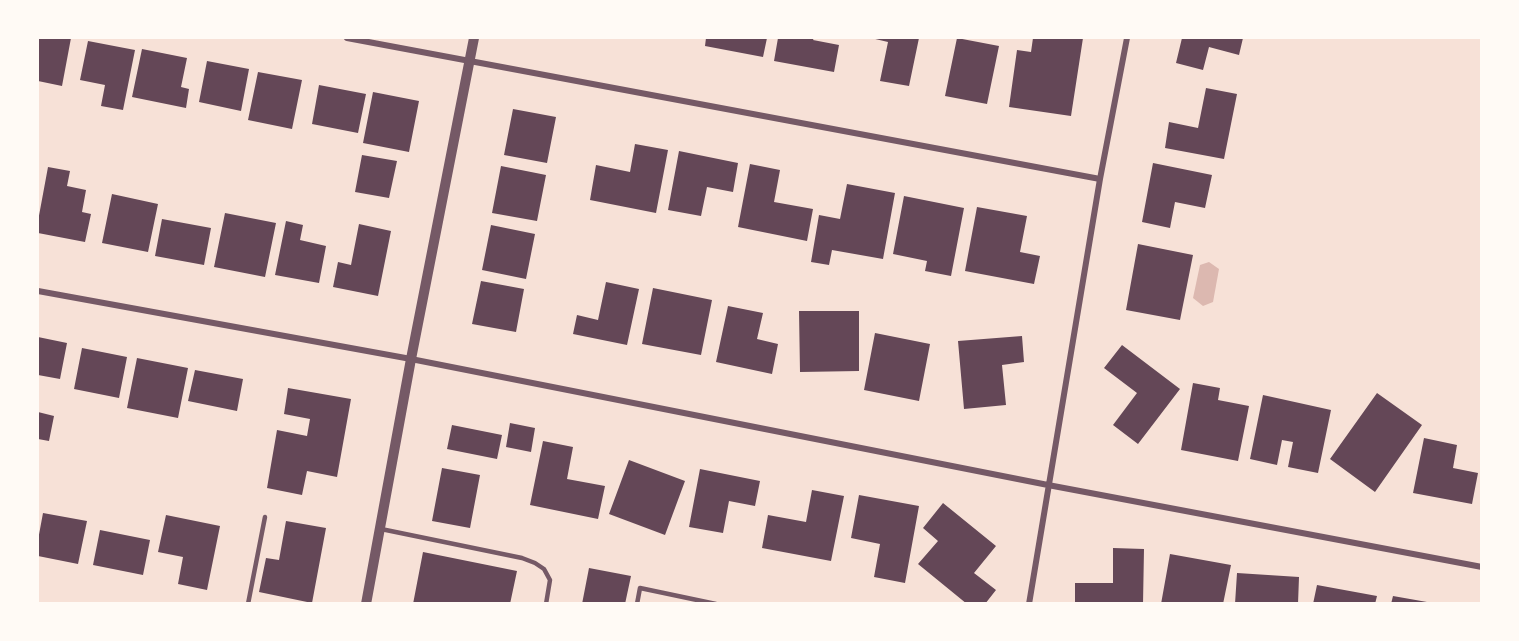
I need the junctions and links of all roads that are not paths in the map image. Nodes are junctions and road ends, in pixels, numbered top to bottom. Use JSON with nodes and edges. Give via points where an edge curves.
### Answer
{"nodes":[{"id":1,"x":347,"y":38,"type":"edge"},
{"id":2,"x":474,"y":38,"type":"edge"},
{"id":3,"x":1127,"y":38,"type":"edge"},
{"id":4,"x":469,"y":60,"type":"junction"},
{"id":5,"x":1100,"y":179,"type":"junction"},
{"id":6,"x":38,"y":291,"type":"edge"},
{"id":7,"x":411,"y":359,"type":"junction"},
{"id":8,"x":1048,"y":485,"type":"junction"},
{"id":9,"x":265,"y":517,"type":"dead end"},
{"id":10,"x":381,"y":530,"type":"junction"},
{"id":11,"x":1482,"y":567,"type":"edge"},
{"id":12,"x":249,"y":603,"type":"edge"},
{"id":13,"x":366,"y":603,"type":"edge"},
{"id":14,"x":546,"y":603,"type":"edge"},
{"id":15,"x":637,"y":603,"type":"edge"},
{"id":16,"x":716,"y":603,"type":"edge"},
{"id":17,"x":1029,"y":603,"type":"edge"}],
"edges":[{"from":1,"to":4,"type":"street"},
{"from":2,"to":4,"type":"street"},
{"from":3,"to":5,"type":"street"},
{"from":4,"to":5,"type":"street"},
{"from":4,"to":7,"type":"street"},
{"from":5,"to":8,"type":"street"},
{"from":6,"to":7,"type":"street"},
{"from":7,"to":8,"type":"street"},
{"from":7,"to":10,"type":"street"},
{"from":8,"to":11,"type":"street"},
{"from":8,"to":17,"type":"street"},
{"from":9,"to":12,"type":"lane"},
{"from":10,"to":13,"type":"street"},
{"from":10,"to":14,"type":"lane","via":[[535,563],[550,580]]},
{"from":15,"to":16,"type":"lane","via":[[640,588]]}]}
